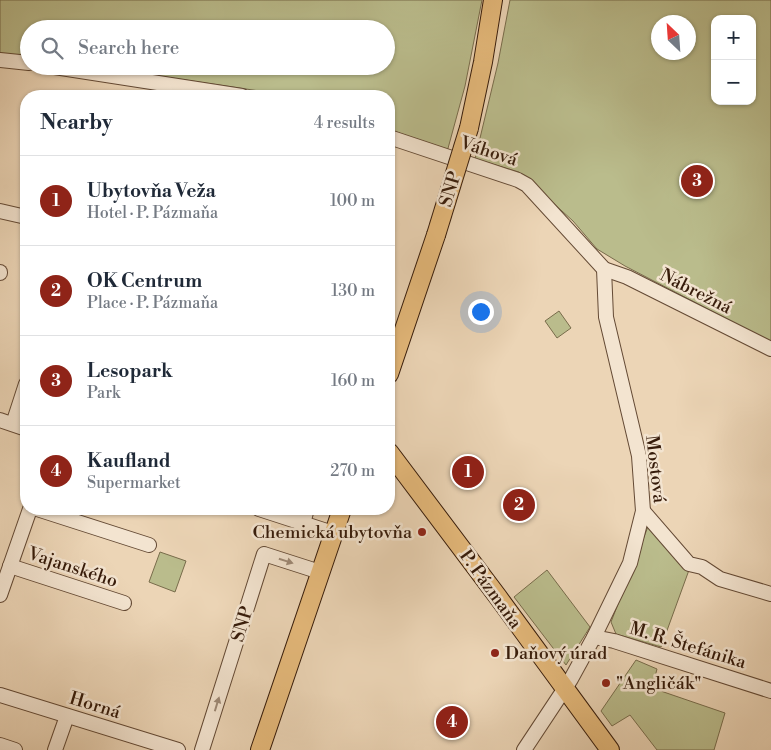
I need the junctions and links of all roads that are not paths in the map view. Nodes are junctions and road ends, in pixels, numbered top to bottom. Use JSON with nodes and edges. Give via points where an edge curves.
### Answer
{"nodes":[{"id":1,"x":493,"y":0,"type":"edge"},
{"id":2,"x":0,"y":60,"type":"edge"},
{"id":3,"x":20,"y":62,"type":"edge"},
{"id":4,"x":101,"y":75,"type":"edge"},
{"id":5,"x":190,"y":90,"type":"edge"},
{"id":6,"x":395,"y":139,"type":"edge"},
{"id":7,"x":0,"y":211,"type":"edge"},
{"id":8,"x":20,"y":216,"type":"edge"},
{"id":9,"x":604,"y":269,"type":"junction"},
{"id":10,"x":771,"y":349,"type":"edge"},
{"id":11,"x":395,"y":356,"type":"edge"},
{"id":12,"x":20,"y":402,"type":"edge"},
{"id":13,"x":13,"y":424,"type":"edge"},
{"id":14,"x":395,"y":465,"type":"edge"},
{"id":15,"x":643,"y":511,"type":"junction"},
{"id":16,"x":28,"y":515,"type":"edge"},
{"id":17,"x":56,"y":515,"type":"edge"},
{"id":18,"x":278,"y":515,"type":"edge"},
{"id":19,"x":305,"y":515,"type":"edge"},
{"id":20,"x":340,"y":515,"type":"edge"},
{"id":21,"x":303,"y":523,"type":"junction"},
{"id":22,"x":333,"y":533,"type":"junction"},
{"id":23,"x":149,"y":545,"type":"dead end"},
{"id":24,"x":10,"y":566,"type":"junction"},
{"id":25,"x":320,"y":572,"type":"junction"},
{"id":26,"x":771,"y":594,"type":"edge"},
{"id":27,"x":0,"y":595,"type":"edge"},
{"id":28,"x":124,"y":603,"type":"dead end"},
{"id":29,"x":594,"y":637,"type":"junction"},
{"id":30,"x":564,"y":689,"type":"junction"},
{"id":31,"x":771,"y":691,"type":"edge"},
{"id":32,"x":0,"y":696,"type":"edge"},
{"id":33,"x":67,"y":716,"type":"junction"},
{"id":34,"x":0,"y":745,"type":"edge"},
{"id":35,"x":14,"y":750,"type":"edge"},
{"id":36,"x":54,"y":750,"type":"edge"},
{"id":37,"x":178,"y":750,"type":"edge"},
{"id":38,"x":202,"y":750,"type":"edge"},
{"id":39,"x":260,"y":750,"type":"edge"},
{"id":40,"x":524,"y":750,"type":"edge"},
{"id":41,"x":610,"y":750,"type":"edge"}],
"edges":[{"from":1,"to":11,"type":"main road","name":"SNP","bridge":true,"via":[[469,128]]},
{"from":2,"to":3,"type":"street"},
{"from":4,"to":5,"type":"street"},
{"from":6,"to":9,"type":"street","name":"Váhová","via":[[527,185]]},
{"from":7,"to":8,"type":"street"},
{"from":9,"to":10,"type":"street","name":"Nábrežná","via":[[627,277]]},
{"from":9,"to":15,"type":"street","name":"Mostová","via":[[606,317],[639,456]]},
{"from":12,"to":13,"type":"street"},
{"from":14,"to":30,"type":"main road","name":"P. Pázmaňa","via":[[498,597]]},
{"from":15,"to":26,"type":"street","via":[[689,564],[702,567],[720,579]]},
{"from":15,"to":29,"type":"street","name":"Mostová","via":[[630,563]]},
{"from":16,"to":24,"type":"street","name":"Vajanského"},
{"from":17,"to":23,"type":"street"},
{"from":18,"to":21,"type":"street"},
{"from":19,"to":21,"type":"street"},
{"from":20,"to":22,"type":"main road"},
{"from":21,"to":22,"type":"street"},
{"from":22,"to":25,"type":"main road"},
{"from":24,"to":27,"type":"street","name":"Vajanského"},
{"from":24,"to":28,"type":"street","name":"Vajanského"},
{"from":38,"to":25,"type":"street","name":"SNP","one_way":true,"via":[[264,554]]},
{"from":25,"to":39,"type":"main road"},
{"from":29,"to":30,"type":"street","name":"Mostová"},
{"from":29,"to":31,"type":"street","name":"M. R. Štefánika"},
{"from":30,"to":40,"type":"street","name":"Mostová"},
{"from":30,"to":41,"type":"main road","name":"P. Pázmaňa"},
{"from":32,"to":33,"type":"street","name":"Horná"},
{"from":33,"to":36,"type":"street"},
{"from":33,"to":37,"type":"street","name":"Horná"},
{"from":34,"to":35,"type":"street"}]}
